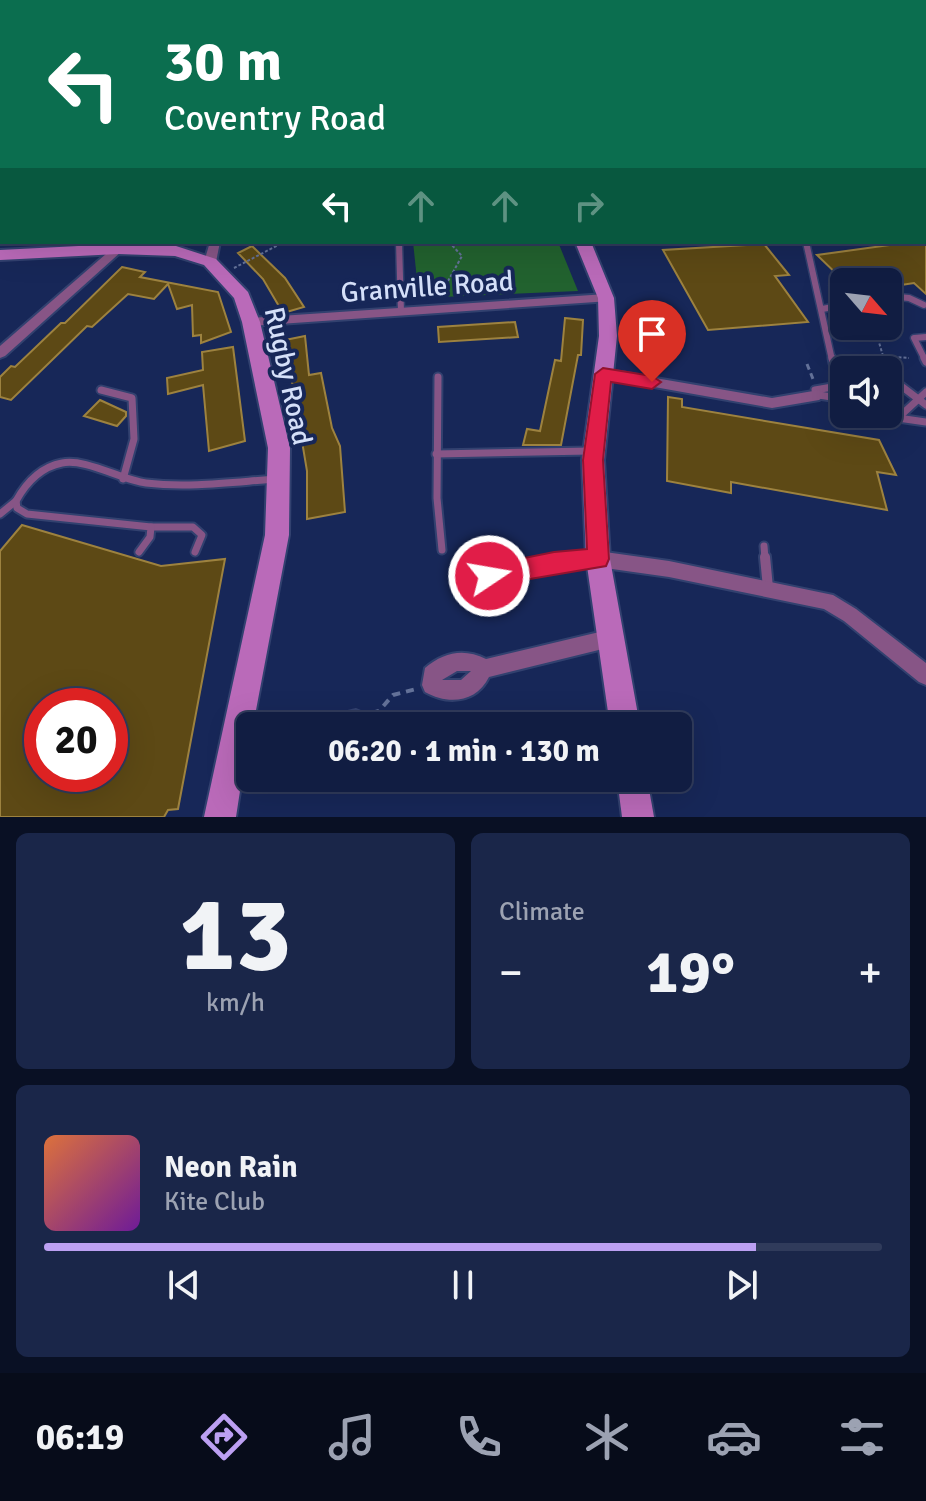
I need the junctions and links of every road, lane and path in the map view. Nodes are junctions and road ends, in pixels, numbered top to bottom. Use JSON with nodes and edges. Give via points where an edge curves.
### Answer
{"nodes":[{"id":1,"x":276,"y":244,"type":"edge"},
{"id":2,"x":399,"y":244,"type":"edge"},
{"id":3,"x":451,"y":244,"type":"edge"},
{"id":4,"x":584,"y":244,"type":"edge"},
{"id":5,"x":806,"y":244,"type":"edge"},
{"id":6,"x":118,"y":249,"type":"junction"},
{"id":7,"x":0,"y":255,"type":"edge"},
{"id":8,"x":216,"y":259,"type":"edge"},
{"id":9,"x":820,"y":284,"type":"dead end"},
{"id":10,"x":830,"y":285,"type":"edge"},
{"id":11,"x":902,"y":297,"type":"edge"},
{"id":12,"x":606,"y":298,"type":"junction"},
{"id":13,"x":924,"y":305,"type":"dead end"},
{"id":14,"x":449,"y":308,"type":"junction"},
{"id":15,"x":830,"y":308,"type":"edge"},
{"id":16,"x":822,"y":309,"type":"junction"},
{"id":17,"x":401,"y":312,"type":"junction"},
{"id":18,"x":251,"y":322,"type":"junction"},
{"id":19,"x":926,"y":337,"type":"edge"},
{"id":20,"x":878,"y":340,"type":"edge"},
{"id":21,"x":0,"y":353,"type":"edge"},
{"id":22,"x":832,"y":356,"type":"edge"},
{"id":23,"x":883,"y":356,"type":"dead end"},
{"id":24,"x":926,"y":362,"type":"edge"},
{"id":25,"x":807,"y":364,"type":"dead end"},
{"id":26,"x":603,"y":374,"type":"junction"},
{"id":27,"x":438,"y":377,"type":"dead end"},
{"id":28,"x":830,"y":387,"type":"edge"},
{"id":29,"x":902,"y":387,"type":"edge"},
{"id":30,"x":815,"y":389,"type":"junction"},
{"id":31,"x":101,"y":390,"type":"dead end"},
{"id":32,"x":926,"y":392,"type":"edge"},
{"id":33,"x":830,"y":394,"type":"edge"},
{"id":34,"x":922,"y":403,"type":"edge"},
{"id":35,"x":902,"y":416,"type":"edge"},
{"id":36,"x":902,"y":419,"type":"edge"},
{"id":37,"x":926,"y":422,"type":"edge"},
{"id":38,"x":594,"y":451,"type":"junction"},
{"id":39,"x":436,"y":454,"type":"junction"},
{"id":40,"x":123,"y":479,"type":"junction"},
{"id":41,"x":278,"y":479,"type":"junction"},
{"id":42,"x":16,"y":501,"type":"junction"},
{"id":43,"x":0,"y":514,"type":"edge"},
{"id":44,"x":151,"y":527,"type":"junction"},
{"id":45,"x":764,"y":546,"type":"dead end"},
{"id":46,"x":442,"y":550,"type":"dead end"},
{"id":47,"x":139,"y":552,"type":"dead end"},
{"id":48,"x":195,"y":552,"type":"dead end"},
{"id":49,"x":598,"y":559,"type":"junction"},
{"id":50,"x":489,"y":576,"type":"dead end"},
{"id":51,"x":768,"y":588,"type":"junction"},
{"id":52,"x":612,"y":638,"type":"junction"},
{"id":53,"x":926,"y":675,"type":"edge"},
{"id":54,"x":432,"y":685,"type":"joint"},
{"id":55,"x":248,"y":712,"type":"edge"},
{"id":56,"x":376,"y":712,"type":"edge"},
{"id":57,"x":623,"y":712,"type":"edge"},
{"id":58,"x":236,"y":766,"type":"edge"},
{"id":59,"x":634,"y":792,"type":"edge"},
{"id":60,"x":220,"y":817,"type":"edge"},
{"id":61,"x":638,"y":817,"type":"edge"}],
"edges":[{"from":1,"to":8,"type":"path"},
{"from":2,"to":17,"type":"lane"},
{"from":3,"to":14,"type":"path","via":[[462,256],[448,281]]},
{"from":4,"to":12,"type":"main road"},
{"from":5,"to":16,"type":"lane"},
{"from":6,"to":7,"type":"main road"},
{"from":6,"to":8,"type":"main road"},
{"from":6,"to":21,"type":"street"},
{"from":8,"to":18,"type":"main road","name":"Rugby Road","via":[[242,296]]},
{"from":9,"to":10,"type":"path"},
{"from":11,"to":13,"type":"lane"},
{"from":12,"to":14,"type":"street","name":"Granville Road"},
{"from":12,"to":26,"type":"main road"},
{"from":14,"to":17,"type":"street","name":"Granville Road"},
{"from":15,"to":16,"type":"lane"},
{"from":16,"to":22,"type":"lane"},
{"from":17,"to":18,"type":"street","name":"Granville Road"},
{"from":18,"to":41,"type":"main road","name":"Rugby Road","via":[[279,448]]},
{"from":19,"to":24,"type":"lane","via":[[914,338]]},
{"from":20,"to":23,"type":"path"},
{"from":25,"to":30,"type":"path"},
{"from":26,"to":30,"type":"street","via":[[772,403]]},
{"from":26,"to":38,"type":"main road"},
{"from":27,"to":39,"type":"lane"},
{"from":28,"to":30,"type":"lane"},
{"from":29,"to":34,"type":"lane"},
{"from":30,"to":33,"type":"lane"},
{"from":31,"to":40,"type":"lane","via":[[132,398],[132,458]]},
{"from":32,"to":34,"type":"lane"},
{"from":34,"to":35,"type":"lane"},
{"from":36,"to":37,"type":"lane"},
{"from":38,"to":39,"type":"lane"},
{"from":38,"to":49,"type":"main road"},
{"from":39,"to":46,"type":"lane"},
{"from":40,"to":41,"type":"lane","via":[[176,485]]},
{"from":40,"to":42,"type":"lane","via":[[60,463],[32,479]]},
{"from":41,"to":55,"type":"main road","name":"Rugby Road","via":[[277,535]]},
{"from":42,"to":43,"type":"lane"},
{"from":42,"to":44,"type":"lane","via":[[27,514]]},
{"from":44,"to":47,"type":"lane"},
{"from":44,"to":48,"type":"lane","via":[[199,528],[202,535]]},
{"from":45,"to":51,"type":"lane"},
{"from":49,"to":50,"type":"lane"},
{"from":49,"to":51,"type":"street"},
{"from":49,"to":52,"type":"main road"},
{"from":51,"to":53,"type":"street","via":[[827,601]]},
{"from":52,"to":54,"type":"street","via":[[483,669],[458,691],[440,691]]},
{"from":52,"to":57,"type":"main road"},
{"from":54,"to":56,"type":"path","via":[[393,695]]},
{"from":58,"to":60,"type":"main road","name":"Rugby Road"},
{"from":59,"to":61,"type":"main road"}]}
